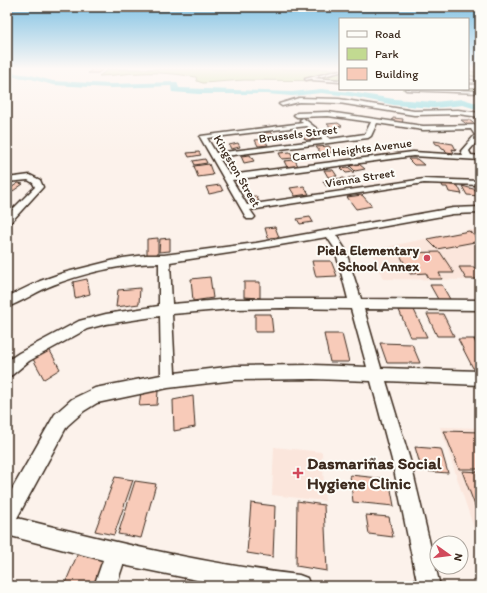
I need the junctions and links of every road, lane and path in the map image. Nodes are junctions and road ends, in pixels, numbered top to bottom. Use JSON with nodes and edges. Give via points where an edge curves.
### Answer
{"nodes":[{"id":1,"x":297,"y":115,"type":"junction"},
{"id":2,"x":480,"y":115,"type":"edge"},
{"id":3,"x":375,"y":122,"type":"junction"},
{"id":4,"x":308,"y":124,"type":"junction"},
{"id":5,"x":477,"y":128,"type":"edge"},
{"id":6,"x":329,"y":141,"type":"junction"},
{"id":7,"x":215,"y":155,"type":"junction"},
{"id":8,"x":468,"y":157,"type":"junction"},
{"id":9,"x":480,"y":158,"type":"edge"},
{"id":10,"x":228,"y":178,"type":"junction"},
{"id":11,"x":7,"y":180,"type":"edge"},
{"id":12,"x":480,"y":183,"type":"edge"},
{"id":13,"x":245,"y":208,"type":"junction"},
{"id":14,"x":480,"y":210,"type":"edge"},
{"id":15,"x":250,"y":218,"type":"dead end"},
{"id":16,"x":7,"y":221,"type":"edge"},
{"id":17,"x":330,"y":233,"type":"junction"},
{"id":18,"x":164,"y":259,"type":"junction"},
{"id":19,"x":7,"y":302,"type":"edge"},
{"id":20,"x":356,"y":304,"type":"junction"},
{"id":21,"x":480,"y":305,"type":"edge"},
{"id":22,"x":164,"y":310,"type":"junction"},
{"id":23,"x":7,"y":370,"type":"edge"},
{"id":24,"x":376,"y":374,"type":"junction"},
{"id":25,"x":480,"y":378,"type":"edge"},
{"id":26,"x":168,"y":381,"type":"junction"},
{"id":27,"x":7,"y":517,"type":"edge"},
{"id":28,"x":7,"y":525,"type":"edge"},
{"id":29,"x":116,"y":553,"type":"junction"},
{"id":30,"x":105,"y":586,"type":"edge"},
{"id":31,"x":299,"y":586,"type":"edge"},
{"id":32,"x":429,"y":586,"type":"edge"}],
"edges":[{"from":1,"to":2,"type":"street","via":[[282,104],[299,100],[332,100],[414,112],[464,112]]},
{"from":1,"to":3,"type":"street","via":[[328,114]]},
{"from":1,"to":4,"type":"street"},
{"from":3,"to":5,"type":"street","via":[[423,128]]},
{"from":3,"to":6,"type":"street","name":"Brussels Street","via":[[368,136]]},
{"from":4,"to":6,"type":"street"},
{"from":4,"to":7,"type":"street","name":"Kingston Street","via":[[203,137]]},
{"from":5,"to":8,"type":"street","via":[[478,135],[465,151]]},
{"from":6,"to":7,"type":"street","name":"Brussels Street"},
{"from":7,"to":10,"type":"street","name":"Kingston Street"},
{"from":8,"to":9,"type":"street","name":"Carmel Heights Avenue"},
{"from":8,"to":10,"type":"street","name":"Carmel Heights Avenue","via":[[413,154]]},
{"from":10,"to":13,"type":"street","name":"Kingston Street"},
{"from":11,"to":16,"type":"street","via":[[30,177],[37,182],[38,187]]},
{"from":12,"to":13,"type":"street","name":"Vienna Street","via":[[424,181]]},
{"from":13,"to":15,"type":"street","name":"Kingston Street"},
{"from":14,"to":17,"type":"street","via":[[453,211]]},
{"from":17,"to":18,"type":"street"},
{"from":17,"to":20,"type":"street","via":[[340,249]]},
{"from":18,"to":19,"type":"street","via":[[146,259],[97,268],[44,284]]},
{"from":18,"to":22,"type":"street"},
{"from":20,"to":21,"type":"street"},
{"from":20,"to":22,"type":"street","via":[[232,304]]},
{"from":20,"to":24,"type":"street"},
{"from":22,"to":23,"type":"street","via":[[84,325],[24,357]]},
{"from":22,"to":26,"type":"street"},
{"from":24,"to":25,"type":"street"},
{"from":24,"to":26,"type":"street","via":[[236,373]]},
{"from":24,"to":32,"type":"street","via":[[401,460]]},
{"from":26,"to":27,"type":"street","via":[[95,396],[78,405],[61,420]]},
{"from":28,"to":29,"type":"street"},
{"from":29,"to":30,"type":"street"},
{"from":29,"to":31,"type":"street","via":[[248,580]]}]}
